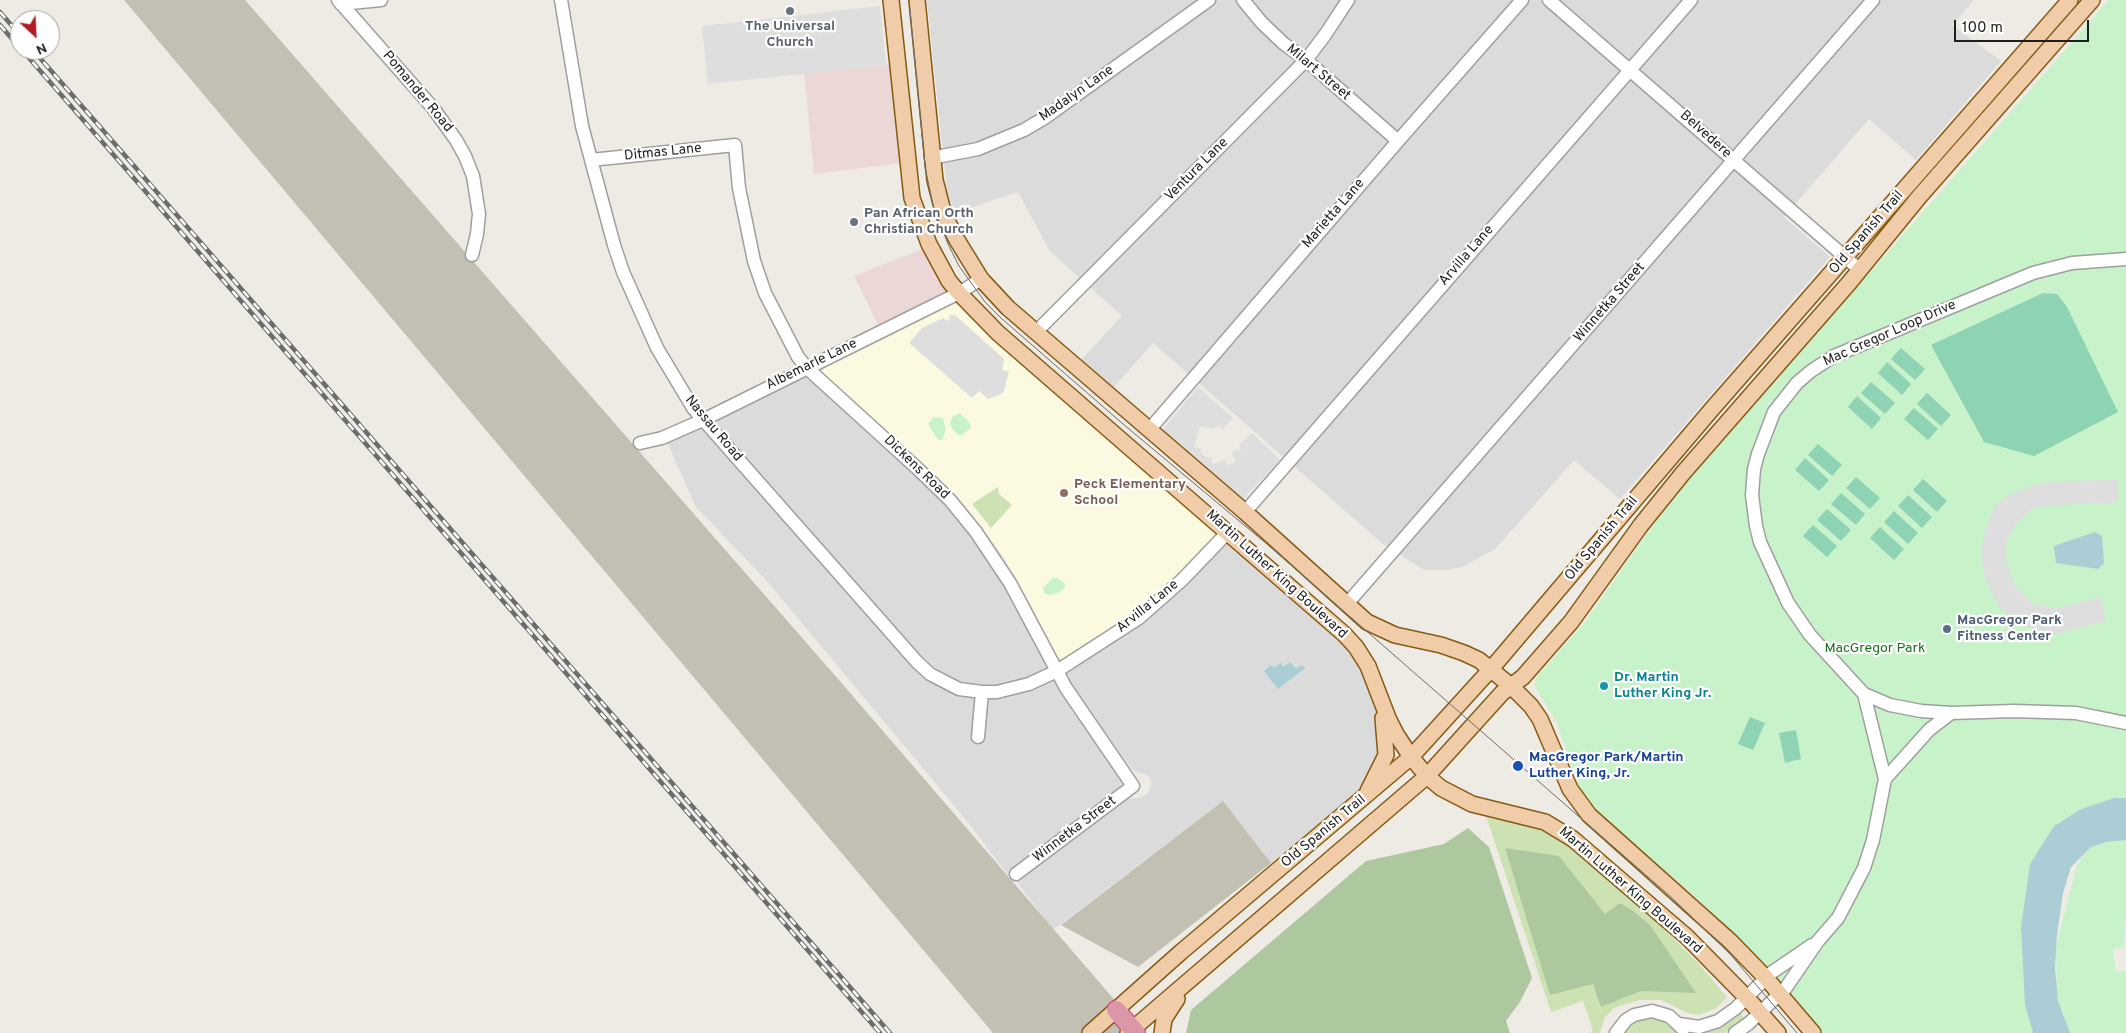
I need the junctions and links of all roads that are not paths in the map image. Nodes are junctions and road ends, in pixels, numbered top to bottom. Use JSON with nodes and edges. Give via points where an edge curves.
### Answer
{"nodes":[{"id":1,"x":381,"y":0,"type":"edge"},
{"id":2,"x":561,"y":0,"type":"edge"},
{"id":3,"x":891,"y":0,"type":"edge"},
{"id":4,"x":917,"y":0,"type":"edge"},
{"id":5,"x":1209,"y":0,"type":"edge"},
{"id":6,"x":1243,"y":0,"type":"edge"},
{"id":7,"x":1348,"y":0,"type":"edge"},
{"id":8,"x":1522,"y":0,"type":"edge"},
{"id":9,"x":1549,"y":0,"type":"edge"},
{"id":10,"x":1691,"y":0,"type":"edge"},
{"id":11,"x":1873,"y":0,"type":"edge"},
{"id":12,"x":2070,"y":0,"type":"edge"},
{"id":13,"x":2092,"y":0,"type":"edge"},
{"id":14,"x":339,"y":2,"type":"edge"},
{"id":15,"x":1306,"y":60,"type":"junction"},
{"id":16,"x":1631,"y":70,"type":"junction"},
{"id":17,"x":1398,"y":141,"type":"junction"},
{"id":18,"x":735,"y":145,"type":"joint"},
{"id":19,"x":932,"y":158,"type":"junction"},
{"id":20,"x":592,"y":160,"type":"junction"},
{"id":21,"x":1734,"y":161,"type":"junction"},
{"id":22,"x":472,"y":255,"type":"dead end"},
{"id":23,"x":1846,"y":257,"type":"junction"},
{"id":24,"x":2126,"y":259,"type":"edge"},
{"id":25,"x":1860,"y":270,"type":"junction"},
{"id":26,"x":981,"y":279,"type":"junction"},
{"id":27,"x":959,"y":293,"type":"junction"},
{"id":28,"x":1036,"y":332,"type":"junction"},
{"id":29,"x":807,"y":368,"type":"junction"},
{"id":30,"x":703,"y":420,"type":"junction"},
{"id":31,"x":1149,"y":430,"type":"junction"},
{"id":32,"x":640,"y":443,"type":"dead end"},
{"id":33,"x":1245,"y":512,"type":"junction"},
{"id":34,"x":1228,"y":532,"type":"junction"},
{"id":35,"x":1346,"y":605,"type":"junction"},
{"id":36,"x":1491,"y":670,"type":"junction"},
{"id":37,"x":1057,"y":671,"type":"junction"},
{"id":38,"x":1372,"y":674,"type":"junction"},
{"id":39,"x":1511,"y":686,"type":"junction"},
{"id":40,"x":982,"y":692,"type":"junction"},
{"id":41,"x":1864,"y":694,"type":"junction"},
{"id":42,"x":1951,"y":713,"type":"junction"},
{"id":43,"x":2126,"y":723,"type":"edge"},
{"id":44,"x":978,"y":737,"type":"dead end"},
{"id":45,"x":1411,"y":757,"type":"junction"},
{"id":46,"x":1426,"y":776,"type":"junction"},
{"id":47,"x":1885,"y":779,"type":"junction"},
{"id":48,"x":1133,"y":786,"type":"joint"},
{"id":49,"x":1364,"y":799,"type":"junction"},
{"id":50,"x":1016,"y":874,"type":"dead end"},
{"id":51,"x":1818,"y":941,"type":"junction"},
{"id":52,"x":1210,"y":964,"type":"junction"},
{"id":53,"x":1766,"y":978,"type":"junction"},
{"id":54,"x":1780,"y":994,"type":"junction"},
{"id":55,"x":1746,"y":998,"type":"junction"},
{"id":56,"x":1116,"y":1010,"type":"junction"},
{"id":57,"x":1760,"y":1013,"type":"junction"},
{"id":58,"x":1682,"y":1028,"type":"edge"},
{"id":59,"x":1132,"y":1032,"type":"edge"},
{"id":60,"x":1090,"y":1033,"type":"edge"},
{"id":61,"x":1162,"y":1033,"type":"edge"},
{"id":62,"x":1616,"y":1033,"type":"edge"},
{"id":63,"x":1735,"y":1033,"type":"edge"},
{"id":64,"x":1778,"y":1033,"type":"edge"},
{"id":65,"x":1812,"y":1033,"type":"edge"}],
"edges":[{"from":1,"to":14,"type":"street"},
{"from":2,"to":20,"type":"street","name":"Nassau Road","via":[[582,126]]},
{"from":3,"to":27,"type":"main road","name":"Martin Luther King Boulevard","via":[[912,198],[929,244]]},
{"from":4,"to":19,"type":"main road","name":"Martin Luther King Boulevard"},
{"from":5,"to":19,"type":"street","name":"Madalyn Lane","via":[[1024,130],[978,149]]},
{"from":6,"to":15,"type":"street","name":"Milart Street","via":[[1283,43]]},
{"from":7,"to":15,"type":"street","name":"Ventura Lane"},
{"from":8,"to":17,"type":"street","name":"Marietta Lane"},
{"from":9,"to":16,"type":"street","name":"Belvedere"},
{"from":10,"to":16,"type":"street","name":"Arvilla Lane"},
{"from":11,"to":21,"type":"street","name":"Winnetka Street"},
{"from":12,"to":23,"type":"main road","name":"Old Spanish Trail"},
{"from":13,"to":25,"type":"main road","name":"Old Spanish Trail","via":[[1919,197]]},
{"from":14,"to":22,"type":"street","name":"Pomander Road","via":[[433,108],[465,156],[473,176],[479,214]]},
{"from":15,"to":17,"type":"street","name":"Milart Street"},
{"from":15,"to":28,"type":"street","name":"Ventura Lane"},
{"from":16,"to":21,"type":"street","name":"Belvedere"},
{"from":16,"to":33,"type":"street","name":"Arvilla Lane"},
{"from":17,"to":31,"type":"street","name":"Marietta Lane"},
{"from":18,"to":20,"type":"street","name":"Ditmas Lane"},
{"from":18,"to":29,"type":"street","name":"Dickens Road","via":[[739,188],[754,261],[783,331]]},
{"from":19,"to":26,"type":"main road","name":"Martin Luther King Boulevard","via":[[944,216]]},
{"from":20,"to":30,"type":"street","name":"Nassau Road","via":[[623,272],[646,326],[678,387]]},
{"from":21,"to":23,"type":"street","name":"Belvedere"},
{"from":21,"to":35,"type":"street","name":"Winnetka Street"},
{"from":23,"to":25,"type":"street","name":"Belvedere"},
{"from":23,"to":36,"type":"main road","name":"Old Spanish Trail","via":[[1712,409]]},
{"from":24,"to":41,"type":"street","name":"Mac Gregor Loop Drive","via":[[2072,263],[2033,273],[1834,356],[1797,383],[1774,412],[1753,475],[1752,507],[1760,542],[1797,618]]},
{"from":25,"to":39,"type":"main road","name":"Old Spanish Trail","via":[[1683,473],[1571,622],[1523,677]]},
{"from":26,"to":27,"type":"street","name":"Albemarle Lane"},
{"from":26,"to":28,"type":"main road","name":"Martin Luther King Boulevard"},
{"from":27,"to":29,"type":"street","name":"Albemarle Lane"},
{"from":27,"to":34,"type":"main road","name":"Martin Luther King Boulevard","via":[[998,333]]},
{"from":28,"to":31,"type":"main road","name":"Martin Luther King Boulevard"},
{"from":29,"to":30,"type":"street","name":"Albemarle Lane"},
{"from":29,"to":37,"type":"street","name":"Dickens Road","via":[[950,500],[1010,583]]},
{"from":30,"to":32,"type":"street","name":"Albemarle Lane","via":[[662,438]]},
{"from":30,"to":40,"type":"street","name":"Nassau Road","via":[[917,662],[930,674],[960,689]]},
{"from":31,"to":33,"type":"main road","name":"Martin Luther King Boulevard"},
{"from":33,"to":35,"type":"main road","name":"Martin Luther King Boulevard"},
{"from":34,"to":37,"type":"street","name":"Arvilla Lane","via":[[1182,580],[1139,618]]},
{"from":34,"to":38,"type":"main road","name":"Martin Luther King Boulevard","via":[[1344,634]]},
{"from":35,"to":36,"type":"main road","name":"Martin Luther King Boulevard","via":[[1381,629],[1453,648],[1479,660]]},
{"from":36,"to":39,"type":"main road","name":"Martin Luther King Boulevard"},
{"from":36,"to":45,"type":"main road","name":"Old Spanish Trail"},
{"from":37,"to":40,"type":"street","name":"Nassau Road","via":[[1009,690]]},
{"from":37,"to":48,"type":"street","name":"Dickens Road"},
{"from":38,"to":45,"type":"main road","name":"Martin Luther King Boulevard","via":[[1388,718]]},
{"from":38,"to":49,"type":"main road","via":[[1371,681],[1384,722],[1386,755]]},
{"from":39,"to":46,"type":"main road","name":"Old Spanish Trail"},
{"from":39,"to":53,"type":"main road","name":"Martin Luther King Boulevard","via":[[1540,719],[1570,789],[1589,815],[1730,941]]},
{"from":40,"to":44,"type":"street"},
{"from":41,"to":42,"type":"street","name":"Mac Gregor Loop Drive","via":[[1904,708]]},
{"from":41,"to":47,"type":"street"},
{"from":42,"to":43,"type":"street","name":"Mac Gregor Loop Drive","via":[[2076,713]]},
{"from":42,"to":47,"type":"street","via":[[1929,730]]},
{"from":45,"to":46,"type":"main road","name":"Martin Luther King Boulevard"},
{"from":45,"to":49,"type":"main road","name":"Old Spanish Trail"},
{"from":46,"to":52,"type":"main road","name":"Old Spanish Trail"},
{"from":46,"to":55,"type":"main road","name":"Martin Luther King Boulevard","via":[[1472,804],[1525,816],[1560,829],[1687,937]]},
{"from":47,"to":51,"type":"street","via":[[1864,868],[1838,918]]},
{"from":48,"to":50,"type":"street","name":"Winnetka Street"},
{"from":49,"to":56,"type":"main road","name":"Old Spanish Trail","via":[[1267,878]]},
{"from":51,"to":53,"type":"street"},
{"from":51,"to":54,"type":"street"},
{"from":52,"to":59,"type":"main road","name":"Old Spanish Trail"},
{"from":52,"to":61,"type":"main road","via":[[1170,1006]]},
{"from":53,"to":54,"type":"main road","name":"Martin Luther King Boulevard"},
{"from":53,"to":55,"type":"street"},
{"from":54,"to":57,"type":"street"},
{"from":54,"to":65,"type":"main road","name":"Martin Luther King Boulevard"},
{"from":55,"to":57,"type":"main road","name":"Martin Luther King Boulevard"},
{"from":55,"to":58,"type":"street","via":[[1712,1024]]},
{"from":56,"to":59,"type":"highway"},
{"from":56,"to":60,"type":"main road","name":"Old Spanish Trail"},
{"from":57,"to":63,"type":"street"},
{"from":57,"to":64,"type":"main road","name":"Martin Luther King Boulevard"},
{"from":58,"to":62,"type":"street","via":[[1661,1012],[1642,1012],[1626,1020]]}]}
